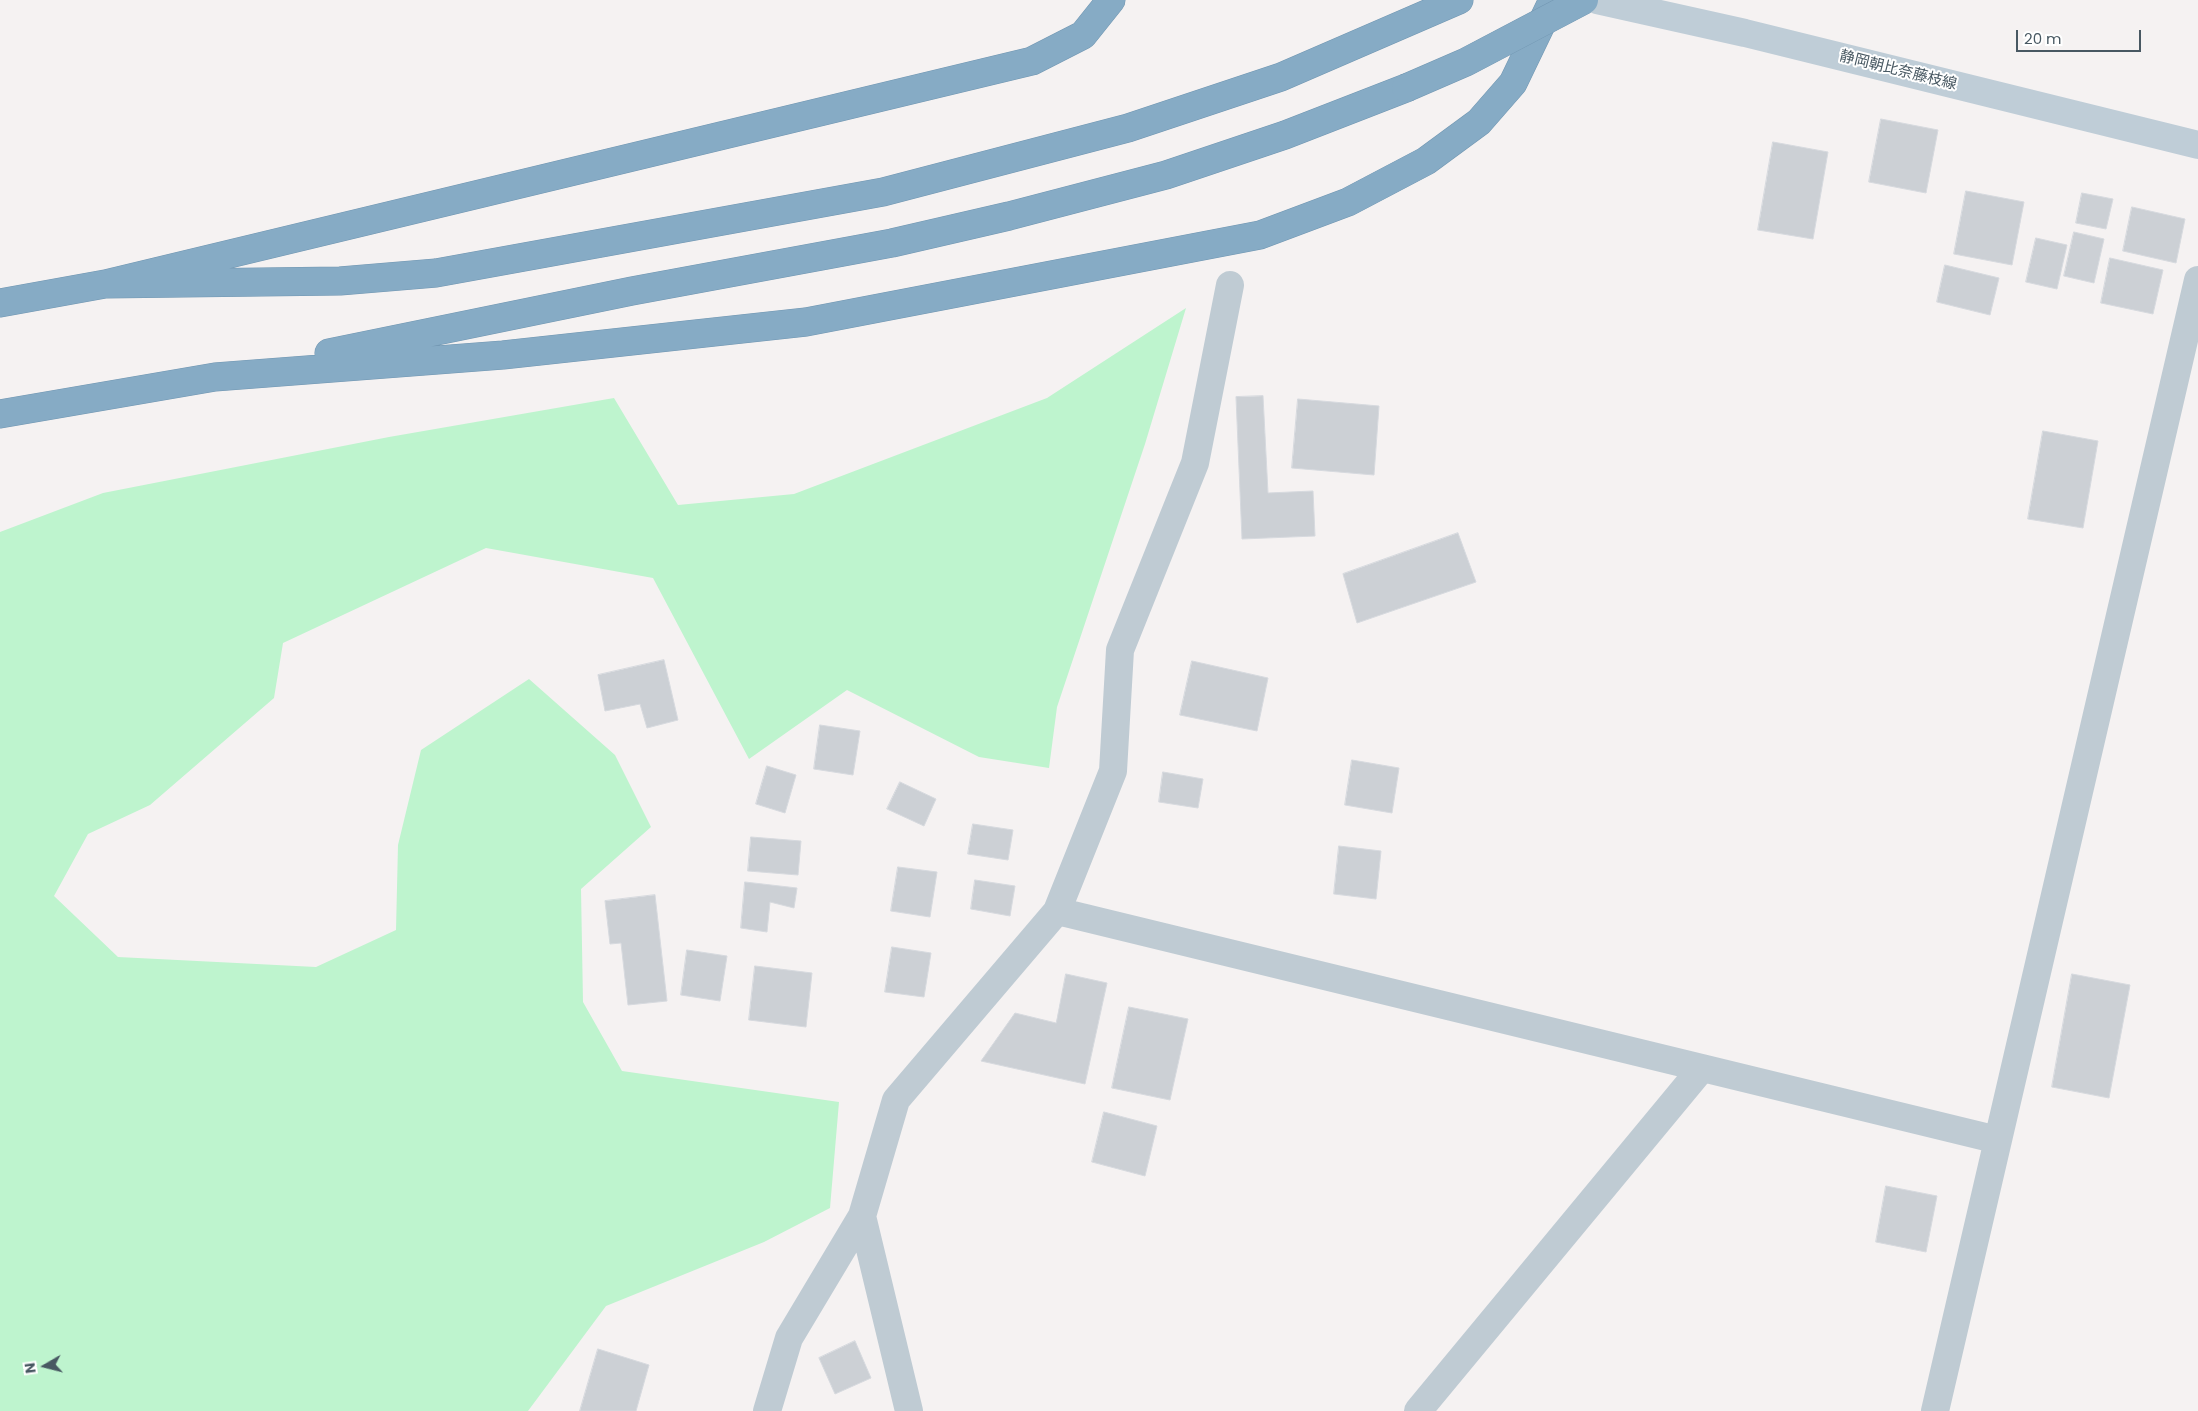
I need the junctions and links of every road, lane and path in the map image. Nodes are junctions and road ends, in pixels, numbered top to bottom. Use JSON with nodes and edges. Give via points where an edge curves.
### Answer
{"nodes":[{"id":1,"x":1111,"y":0,"type":"edge"},
{"id":2,"x":1459,"y":0,"type":"edge"},
{"id":3,"x":1553,"y":0,"type":"edge"},
{"id":4,"x":1584,"y":0,"type":"edge"},
{"id":5,"x":1597,"y":0,"type":"edge"},
{"id":6,"x":2198,"y":145,"type":"edge"},
{"id":7,"x":2198,"y":280,"type":"edge"},
{"id":8,"x":105,"y":284,"type":"junction"},
{"id":9,"x":1230,"y":285,"type":"dead end"},
{"id":10,"x":0,"y":304,"type":"edge"},
{"id":11,"x":216,"y":377,"type":"junction"},
{"id":12,"x":0,"y":414,"type":"edge"},
{"id":13,"x":1057,"y":911,"type":"junction"},
{"id":14,"x":1702,"y":1068,"type":"junction"},
{"id":15,"x":1998,"y":1140,"type":"junction"},
{"id":16,"x":862,"y":1216,"type":"junction"},
{"id":17,"x":767,"y":1411,"type":"edge"},
{"id":18,"x":909,"y":1411,"type":"edge"},
{"id":19,"x":1418,"y":1411,"type":"edge"},
{"id":20,"x":1935,"y":1411,"type":"edge"}],
"edges":[{"from":1,"to":8,"type":"highway","via":[[1083,35],[1032,61]]},
{"from":2,"to":8,"type":"highway","via":[[1281,77],[1128,128],[883,192],[436,273],[340,281]]},
{"from":3,"to":11,"type":"highway","via":[[1513,84],[1479,122],[1426,161],[1348,202],[1260,235],[806,322],[503,355]]},
{"from":4,"to":11,"type":"highway","bridge":true,"via":[[1466,62],[1406,88],[1285,135],[1166,175],[892,243],[632,291]]},
{"from":5,"to":6,"type":"main road","name":"静岡朝比奈藤枝線","via":[[1745,33]]},
{"from":7,"to":15,"type":"street"},
{"from":8,"to":10,"type":"highway"},
{"from":9,"to":13,"type":"street","via":[[1195,463],[1120,650],[1113,771]]},
{"from":11,"to":12,"type":"highway"},
{"from":13,"to":14,"type":"street"},
{"from":13,"to":16,"type":"street","via":[[896,1100]]},
{"from":14,"to":15,"type":"street"},
{"from":14,"to":19,"type":"street"},
{"from":15,"to":20,"type":"street"},
{"from":16,"to":17,"type":"street","via":[[790,1338]]},
{"from":16,"to":18,"type":"street"}]}
